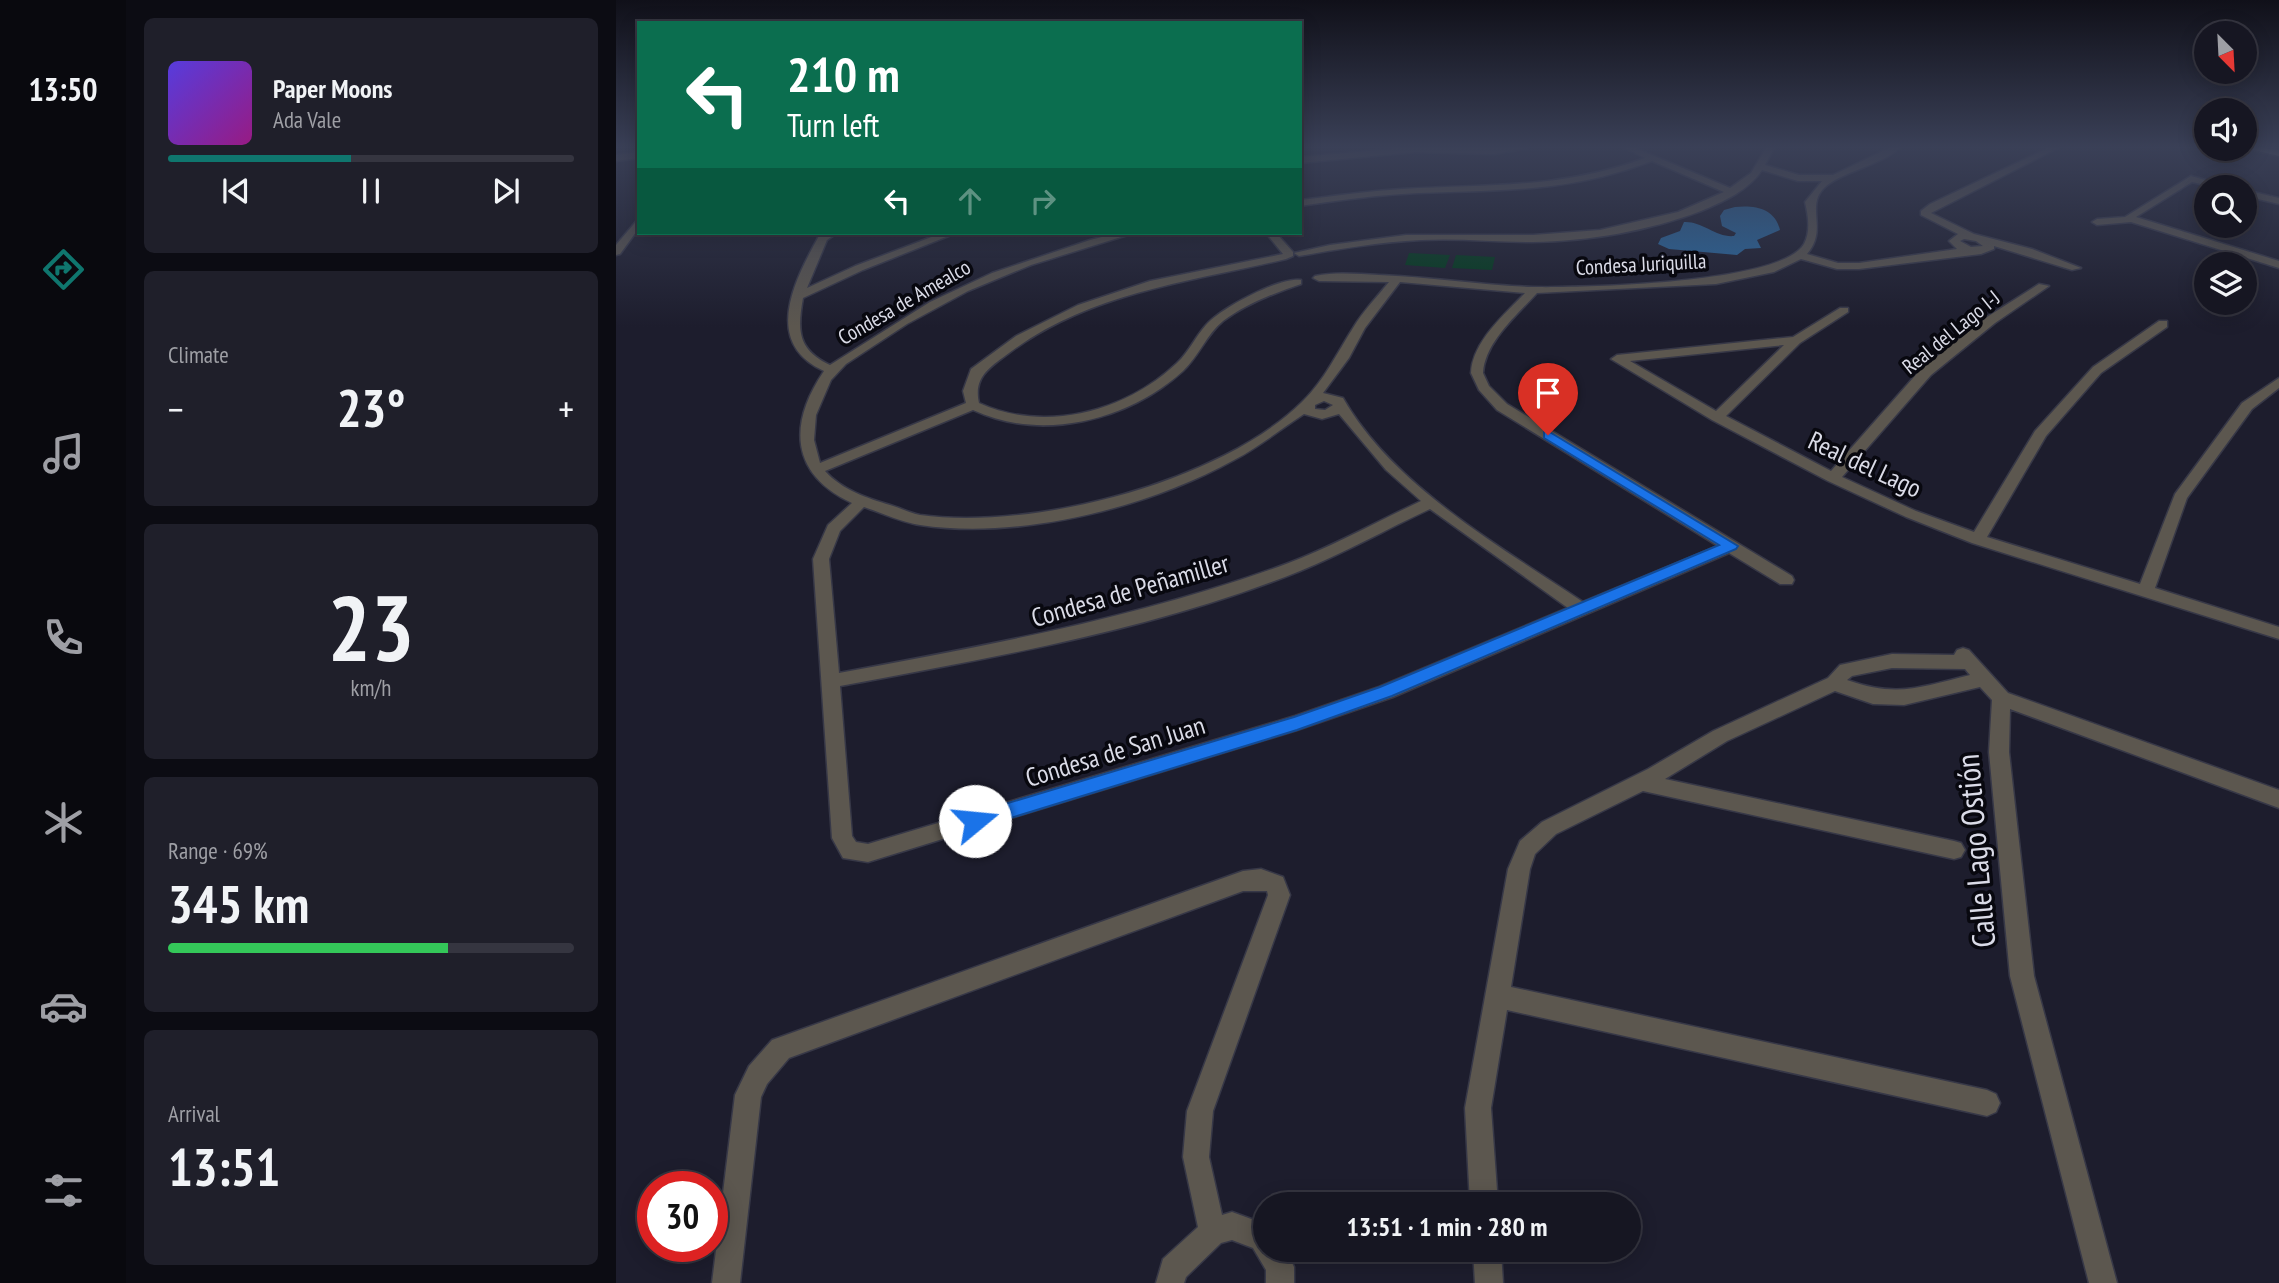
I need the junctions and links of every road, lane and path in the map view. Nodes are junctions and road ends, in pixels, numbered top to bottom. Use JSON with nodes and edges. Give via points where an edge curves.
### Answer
{"nodes":[{"id":1,"x":1694,"y":208,"type":"edge"},
{"id":2,"x":1811,"y":208,"type":"edge"},
{"id":3,"x":1931,"y":208,"type":"edge"},
{"id":4,"x":2142,"y":208,"type":"edge"},
{"id":5,"x":1926,"y":213,"type":"junction"},
{"id":6,"x":2132,"y":219,"type":"junction"},
{"id":7,"x":2097,"y":222,"type":"dead end"},
{"id":8,"x":637,"y":223,"type":"edge"},
{"id":9,"x":828,"y":235,"type":"edge"},
{"id":10,"x":946,"y":235,"type":"edge"},
{"id":11,"x":1121,"y":235,"type":"edge"},
{"id":12,"x":1273,"y":235,"type":"edge"},
{"id":13,"x":620,"y":241,"type":"edge"},
{"id":14,"x":1982,"y":242,"type":"junction"},
{"id":15,"x":1954,"y":243,"type":"junction"},
{"id":16,"x":1969,"y":250,"type":"junction"},
{"id":17,"x":616,"y":252,"type":"edge"},
{"id":18,"x":1290,"y":255,"type":"junction"},
{"id":19,"x":1800,"y":255,"type":"junction"},
{"id":20,"x":2279,"y":265,"type":"edge"},
{"id":21,"x":2076,"y":268,"type":"dead end"},
{"id":22,"x":1321,"y":269,"type":"junction"},
{"id":23,"x":1396,"y":280,"type":"junction"},
{"id":24,"x":1297,"y":282,"type":"junction"},
{"id":25,"x":2043,"y":286,"type":"dead end"},
{"id":26,"x":1534,"y":290,"type":"junction"},
{"id":27,"x":797,"y":298,"type":"junction"},
{"id":28,"x":1844,"y":310,"type":"dead end"},
{"id":29,"x":2163,"y":324,"type":"dead end"},
{"id":30,"x":1796,"y":340,"type":"junction"},
{"id":31,"x":1343,"y":358,"type":"junction"},
{"id":32,"x":832,"y":370,"type":"junction"},
{"id":33,"x":2279,"y":382,"type":"edge"},
{"id":34,"x":1336,"y":402,"type":"junction"},
{"id":35,"x":1309,"y":403,"type":"junction"},
{"id":36,"x":973,"y":405,"type":"junction"},
{"id":37,"x":1717,"y":417,"type":"junction"},
{"id":38,"x":1283,"y":427,"type":"junction"},
{"id":39,"x":816,"y":470,"type":"junction"},
{"id":40,"x":1833,"y":478,"type":"junction"},
{"id":41,"x":861,"y":502,"type":"junction"},
{"id":42,"x":1430,"y":503,"type":"junction"},
{"id":43,"x":1978,"y":539,"type":"junction"},
{"id":44,"x":1731,"y":546,"type":"junction"},
{"id":45,"x":1786,"y":579,"type":"dead end"},
{"id":46,"x":2145,"y":592,"type":"junction"},
{"id":47,"x":1583,"y":610,"type":"junction"},
{"id":48,"x":2279,"y":633,"type":"edge"},
{"id":49,"x":1984,"y":679,"type":"junction"},
{"id":50,"x":830,"y":681,"type":"junction"},
{"id":51,"x":1833,"y":683,"type":"junction"},
{"id":52,"x":2001,"y":698,"type":"junction"},
{"id":53,"x":1641,"y":782,"type":"junction"},
{"id":54,"x":2279,"y":799,"type":"edge"},
{"id":55,"x":1954,"y":850,"type":"dead end"},
{"id":56,"x":1497,"y":996,"type":"junction"},
{"id":57,"x":1987,"y":1103,"type":"dead end"},
{"id":58,"x":1483,"y":1192,"type":"edge"},
{"id":59,"x":1213,"y":1232,"type":"junction"},
{"id":60,"x":1253,"y":1233,"type":"edge"},
{"id":61,"x":1277,"y":1262,"type":"edge"},
{"id":62,"x":1488,"y":1262,"type":"edge"},
{"id":63,"x":726,"y":1283,"type":"edge"},
{"id":64,"x":1170,"y":1283,"type":"edge"},
{"id":65,"x":1280,"y":1283,"type":"edge"},
{"id":66,"x":1489,"y":1283,"type":"edge"},
{"id":67,"x":2103,"y":1283,"type":"edge"}],
"edges":[{"from":1,"to":18,"type":"street","name":"Condesa Juriquilla","via":[[1604,231],[1548,237],[1422,237]]},
{"from":2,"to":19,"type":"street","via":[[1815,229]]},
{"from":3,"to":5,"type":"street"},
{"from":4,"to":6,"type":"street"},
{"from":5,"to":14,"type":"street"},
{"from":5,"to":15,"type":"street","via":[[1928,225]]},
{"from":6,"to":7,"type":"street"},
{"from":6,"to":20,"type":"street"},
{"from":8,"to":13,"type":"street"},
{"from":9,"to":27,"type":"street"},
{"from":10,"to":27,"type":"street"},
{"from":11,"to":32,"type":"street","name":"Condesa de Amealco","via":[[1006,268],[944,298]]},
{"from":12,"to":18,"type":"street"},
{"from":13,"to":17,"type":"street"},
{"from":14,"to":15,"type":"street","via":[[1958,237]]},
{"from":14,"to":16,"type":"street"},
{"from":14,"to":21,"type":"street","via":[[2028,251]]},
{"from":15,"to":16,"type":"street"},
{"from":16,"to":19,"type":"street","via":[[1859,266],[1837,266]]},
{"from":18,"to":22,"type":"street","name":"Condesa Juriquilla"},
{"from":18,"to":24,"type":"street","via":[[1278,261],[1278,272]]},
{"from":18,"to":36,"type":"street","name":"Condesa Juriquilla","via":[[1150,284],[1082,307],[1020,339],[976,372],[970,391]]},
{"from":19,"to":26,"type":"street","name":"Condesa Juriquilla","via":[[1745,275],[1697,282]]},
{"from":22,"to":23,"type":"street","name":"Condesa Juriquilla"},
{"from":22,"to":24,"type":"street","name":"Condesa Juriquilla"},
{"from":23,"to":26,"type":"street","name":"Condesa Juriquilla"},
{"from":23,"to":31,"type":"street","via":[[1359,327]]},
{"from":24,"to":36,"type":"street","name":"Condesa Juriquilla","via":[[1229,314],[1211,326],[1195,352],[1167,378],[1139,396],[1099,412],[1022,423],[991,416]]},
{"from":25,"to":40,"type":"street","name":"Real del Lago I-J","via":[[1926,372]]},
{"from":26,"to":44,"type":"street","via":[[1480,353],[1476,370],[1483,388],[1502,407]]},
{"from":27,"to":32,"type":"street","via":[[793,313],[796,340],[806,357]]},
{"from":28,"to":30,"type":"street"},
{"from":29,"to":43,"type":"street","via":[[2097,370],[2040,434]]},
{"from":30,"to":37,"type":"street"},
{"from":30,"to":37,"type":"street","name":"Real del Lago","via":[[1617,359]]},
{"from":31,"to":34,"type":"street"},
{"from":31,"to":35,"type":"street"},
{"from":32,"to":39,"type":"street","name":"Condesa de Amealco","via":[[811,406],[805,439]]},
{"from":33,"to":46,"type":"street","via":[[2247,406],[2180,497]]},
{"from":34,"to":35,"type":"street","via":[[1330,397]]},
{"from":34,"to":35,"type":"street","via":[[1309,411]]},
{"from":34,"to":38,"type":"street"},
{"from":34,"to":42,"type":"street","via":[[1380,458]]},
{"from":35,"to":38,"type":"street"},
{"from":36,"to":39,"type":"street"},
{"from":37,"to":40,"type":"street","name":"Real del Lago"},
{"from":38,"to":41,"type":"street","via":[[1223,462],[1167,485],[1072,512],[994,523],[920,520]]},
{"from":39,"to":41,"type":"street"},
{"from":40,"to":43,"type":"street","name":"Real del Lago"},
{"from":41,"to":50,"type":"street","name":"Condesa de San Juan","via":[[833,529],[821,559]]},
{"from":42,"to":47,"type":"street"},
{"from":42,"to":50,"type":"street","name":"Condesa de Peñamiller","via":[[1294,567],[1153,614],[1009,648]]},
{"from":43,"to":46,"type":"street","name":"Real del Lago"},
{"from":44,"to":45,"type":"street"},
{"from":44,"to":47,"type":"street","name":"Condesa de San Juan"},
{"from":46,"to":48,"type":"street","name":"Real del Lago"},
{"from":47,"to":50,"type":"street","name":"Condesa de San Juan","via":[[1386,692],[1297,723],[868,853],[850,851],[842,838]]},
{"from":49,"to":51,"type":"street","via":[[1904,698],[1872,697]]},
{"from":49,"to":51,"type":"street","via":[[1966,659],[1892,661],[1846,670]]},
{"from":49,"to":52,"type":"street"},
{"from":51,"to":53,"type":"street","via":[[1720,736]]},
{"from":52,"to":54,"type":"street"},
{"from":52,"to":67,"type":"street","name":"Calle Lago Ostión","via":[[1999,752],[2022,976]]},
{"from":53,"to":55,"type":"street"},
{"from":53,"to":56,"type":"street","via":[[1549,828],[1527,848],[1519,869]]},
{"from":56,"to":57,"type":"street"},
{"from":56,"to":58,"type":"street","via":[[1478,1108]]},
{"from":59,"to":60,"type":"street","via":[[1232,1226]]},
{"from":59,"to":63,"type":"street","via":[[1196,1157],[1200,1111],[1279,895],[1275,884],[1261,879],[1243,881],[780,1049],[748,1095]]},
{"from":59,"to":64,"type":"street","via":[[1173,1269]]},
{"from":61,"to":65,"type":"street"},
{"from":62,"to":66,"type":"street"}]}
